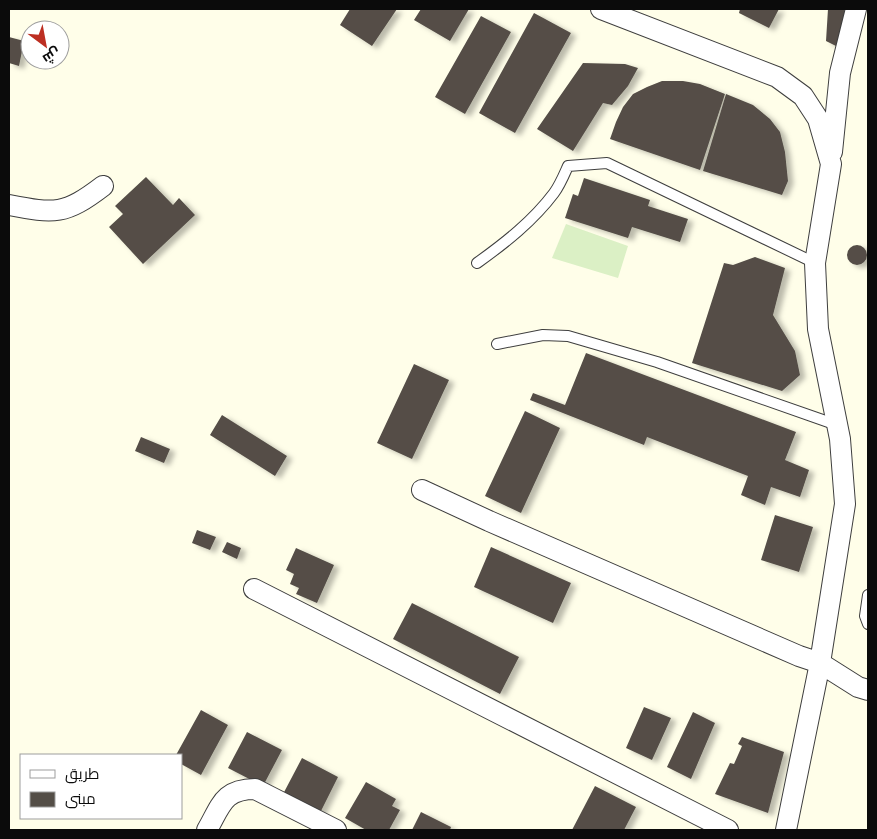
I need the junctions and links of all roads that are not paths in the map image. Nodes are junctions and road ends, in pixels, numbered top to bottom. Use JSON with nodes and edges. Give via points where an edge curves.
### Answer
{"nodes":[{"id":1,"x":601,"y":9,"type":"edge"},
{"id":2,"x":856,"y":9,"type":"edge"},
{"id":3,"x":831,"y":164,"type":"junction"},
{"id":4,"x":103,"y":186,"type":"dead end"},
{"id":5,"x":9,"y":205,"type":"edge"},
{"id":6,"x":477,"y":263,"type":"dead end"},
{"id":7,"x":816,"y":263,"type":"junction"},
{"id":8,"x":497,"y":344,"type":"dead end"},
{"id":9,"x":837,"y":425,"type":"junction"},
{"id":10,"x":422,"y":490,"type":"dead end"},
{"id":11,"x":254,"y":590,"type":"dead end"},
{"id":12,"x":868,"y":595,"type":"edge"},
{"id":13,"x":868,"y":624,"type":"edge"},
{"id":14,"x":820,"y":663,"type":"junction"},
{"id":15,"x":868,"y":690,"type":"edge"},
{"id":16,"x":207,"y":830,"type":"edge"},
{"id":17,"x":336,"y":830,"type":"edge"},
{"id":18,"x":728,"y":830,"type":"edge"},
{"id":19,"x":786,"y":830,"type":"edge"}],
"edges":[{"from":1,"to":3,"type":"street","via":[[777,77],[803,96],[818,119]]},
{"from":2,"to":3,"type":"street","via":[[840,73]]},
{"from":3,"to":7,"type":"street"},
{"from":4,"to":5,"type":"street","via":[[83,201],[59,210],[43,211]]},
{"from":6,"to":7,"type":"lane","via":[[538,212],[556,192],[568,166],[607,163]]},
{"from":7,"to":9,"type":"street","via":[[818,329]]},
{"from":8,"to":9,"type":"lane","via":[[543,335],[568,336],[657,362]]},
{"from":9,"to":14,"type":"street","via":[[845,504]]},
{"from":10,"to":14,"type":"street"},
{"from":11,"to":18,"type":"street"},
{"from":12,"to":13,"type":"lane","via":[[865,616]]},
{"from":14,"to":15,"type":"street"},
{"from":14,"to":19,"type":"street"},
{"from":16,"to":17,"type":"street","via":[[228,795],[241,789],[255,789]]}]}
